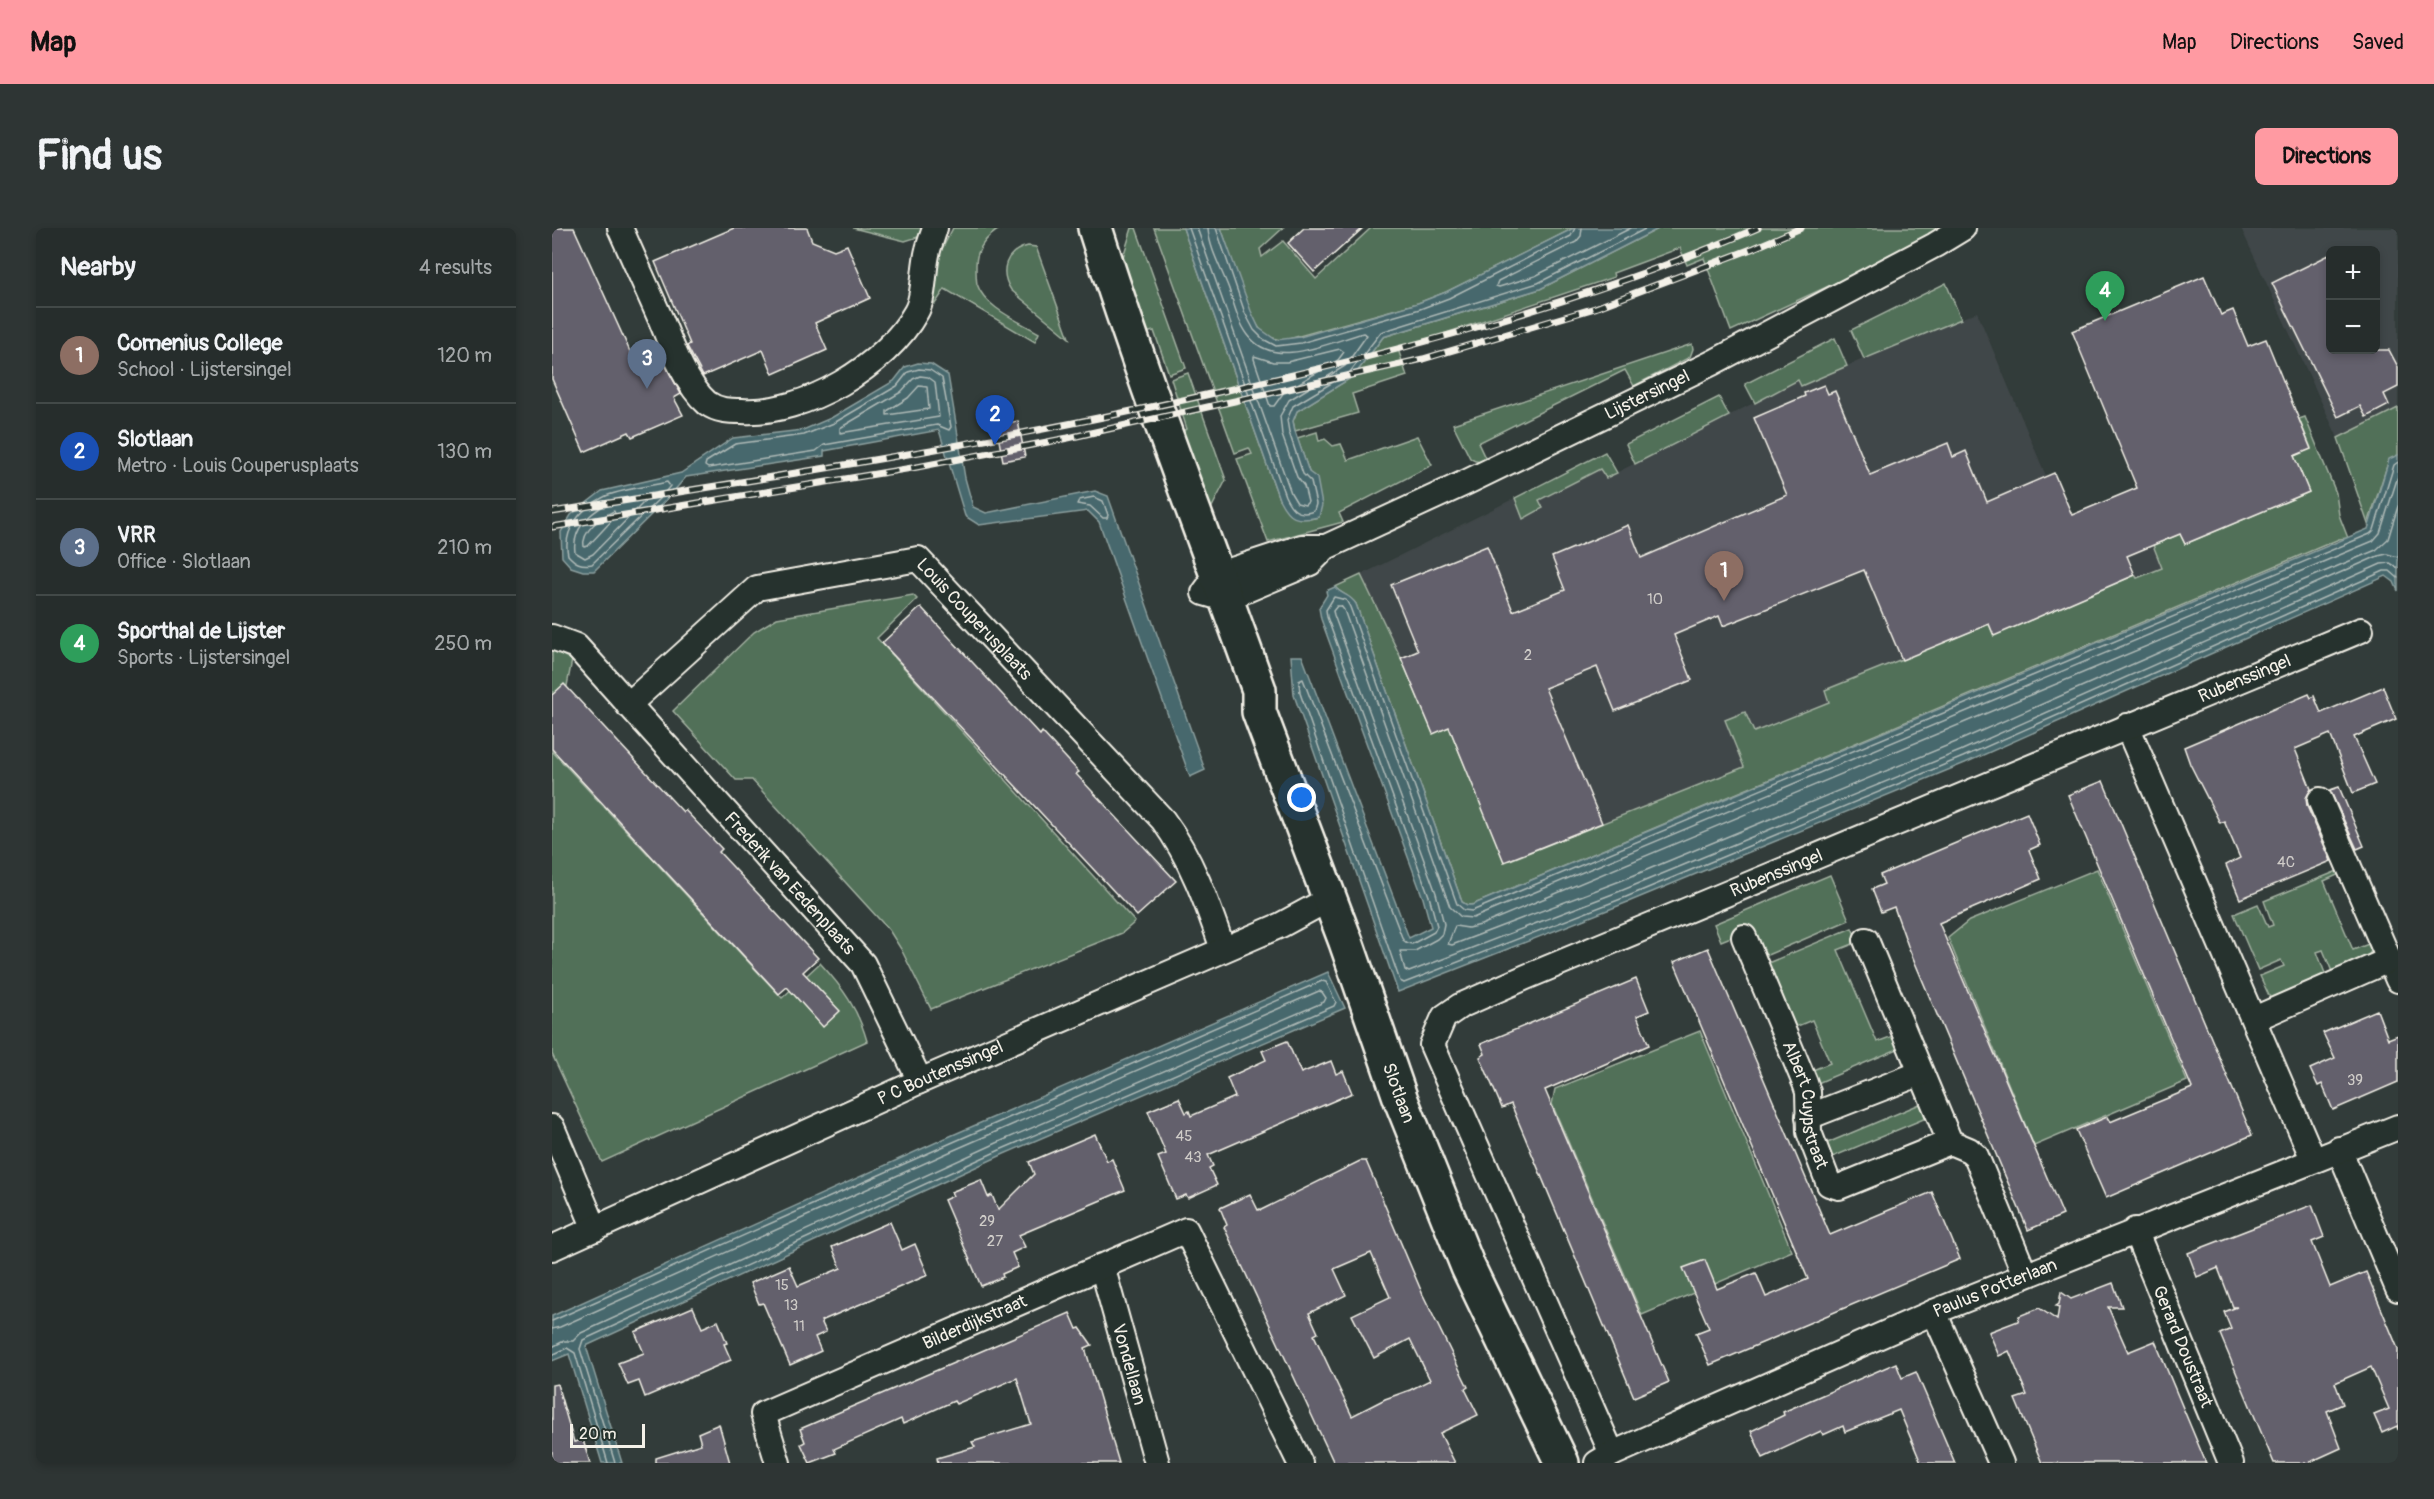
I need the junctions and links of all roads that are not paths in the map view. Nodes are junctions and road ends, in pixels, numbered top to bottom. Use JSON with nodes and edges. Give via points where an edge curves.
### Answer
{"nodes":[{"id":1,"x":620,"y":228,"type":"edge"},
{"id":2,"x":935,"y":228,"type":"edge"},
{"id":3,"x":1072,"y":228,"type":"edge"},
{"id":4,"x":1095,"y":228,"type":"edge"},
{"id":5,"x":1963,"y":228,"type":"edge"},
{"id":6,"x":1215,"y":589,"type":"junction"},
{"id":7,"x":2361,"y":630,"type":"dead end"},
{"id":8,"x":552,"y":637,"type":"edge"},
{"id":9,"x":628,"y":705,"type":"junction"},
{"id":10,"x":2127,"y":726,"type":"junction"},
{"id":11,"x":2320,"y":800,"type":"dead end"},
{"id":12,"x":1329,"y":899,"type":"junction"},
{"id":13,"x":1744,"y":937,"type":"dead end"},
{"id":14,"x":1866,"y":940,"type":"dead end"},
{"id":15,"x":1224,"y":949,"type":"junction"},
{"id":16,"x":2394,"y":970,"type":"edge"},
{"id":17,"x":2254,"y":1019,"type":"junction"},
{"id":18,"x":1921,"y":1073,"type":"junction"},
{"id":19,"x":920,"y":1081,"type":"junction"},
{"id":20,"x":1808,"y":1118,"type":"junction"},
{"id":21,"x":552,"y":1127,"type":"edge"},
{"id":22,"x":2398,"y":1127,"type":"edge"},
{"id":23,"x":1950,"y":1142,"type":"junction"},
{"id":24,"x":2339,"y":1149,"type":"junction"},
{"id":25,"x":2313,"y":1159,"type":"junction"},
{"id":26,"x":595,"y":1229,"type":"junction"},
{"id":27,"x":2135,"y":1230,"type":"junction"},
{"id":28,"x":552,"y":1248,"type":"edge"},
{"id":29,"x":1102,"y":1266,"type":"junction"},
{"id":30,"x":2025,"y":1275,"type":"junction"},
{"id":31,"x":2398,"y":1289,"type":"edge"},
{"id":32,"x":1934,"y":1312,"type":"junction"},
{"id":33,"x":1605,"y":1460,"type":"edge"},
{"id":34,"x":778,"y":1463,"type":"edge"},
{"id":35,"x":1157,"y":1463,"type":"edge"},
{"id":36,"x":1300,"y":1463,"type":"edge"},
{"id":37,"x":1562,"y":1463,"type":"edge"},
{"id":38,"x":2001,"y":1463,"type":"edge"},
{"id":39,"x":2231,"y":1463,"type":"edge"}],
"edges":[{"from":1,"to":2,"type":"street","via":[[678,359],[697,390],[720,410],[755,412],[793,405],[818,395],[900,338],[918,310]]},
{"from":3,"to":6,"type":"street","name":"Slotlaan"},
{"from":4,"to":6,"type":"street","name":"Slotlaan"},
{"from":5,"to":6,"type":"street","name":"Lijstersingel","via":[[1712,363],[1326,547],[1310,563]]},
{"from":6,"to":12,"type":"street","name":"Slotlaan","via":[[1259,690],[1259,712]]},
{"from":7,"to":10,"type":"street","name":"Rubenssingel"},
{"from":8,"to":9,"type":"street","name":"Frederik van Eedenplaats","via":[[576,646]]},
{"from":9,"to":15,"type":"street","name":"Louis Couperusplaats","via":[[757,588],[918,559],[1163,820],[1194,870]]},
{"from":9,"to":19,"type":"street","name":"Frederik van Eedenplaats","via":[[863,964]]},
{"from":10,"to":17,"type":"street"},
{"from":10,"to":33,"type":"street","name":"Rubenssingel","via":[[1460,1006],[1444,1017],[1432,1044]]},
{"from":11,"to":16,"type":"street"},
{"from":12,"to":15,"type":"street","name":"P C Boutenssingel"},
{"from":12,"to":37,"type":"street","name":"Slotlaan","via":[[1401,1100],[1468,1267]]},
{"from":13,"to":20,"type":"street","name":"Albert Cuypstraat","via":[[1805,1083]]},
{"from":14,"to":18,"type":"street"},
{"from":15,"to":19,"type":"street","name":"P C Boutenssingel"},
{"from":16,"to":17,"type":"street"},
{"from":17,"to":25,"type":"street"},
{"from":18,"to":20,"type":"street"},
{"from":18,"to":23,"type":"street"},
{"from":19,"to":26,"type":"street","name":"P C Boutenssingel"},
{"from":20,"to":23,"type":"street","name":"Albert Cuypstraat","via":[[1810,1137],[1827,1180],[1835,1188]]},
{"from":21,"to":26,"type":"street"},
{"from":22,"to":24,"type":"street","name":"Paulus Potterlaan"},
{"from":23,"to":30,"type":"street","via":[[1976,1156]]},
{"from":24,"to":25,"type":"street","name":"Paulus Potterlaan"},
{"from":24,"to":31,"type":"street"},
{"from":25,"to":27,"type":"street","name":"Paulus Potterlaan"},
{"from":26,"to":28,"type":"street","name":"P C Boutenssingel"},
{"from":27,"to":30,"type":"street","name":"Paulus Potterlaan"},
{"from":27,"to":39,"type":"street","name":"Gerard Doustraat"},
{"from":29,"to":34,"type":"street","name":"Bilderdijkstraat","via":[[763,1414]]},
{"from":29,"to":35,"type":"street","name":"Vondellaan"},
{"from":29,"to":36,"type":"street","name":"Bilderdijkstraat","via":[[1186,1230]]},
{"from":30,"to":32,"type":"street","name":"Paulus Potterlaan"},
{"from":32,"to":33,"type":"street","name":"Paulus Potterlaan"},
{"from":32,"to":38,"type":"street"}]}
